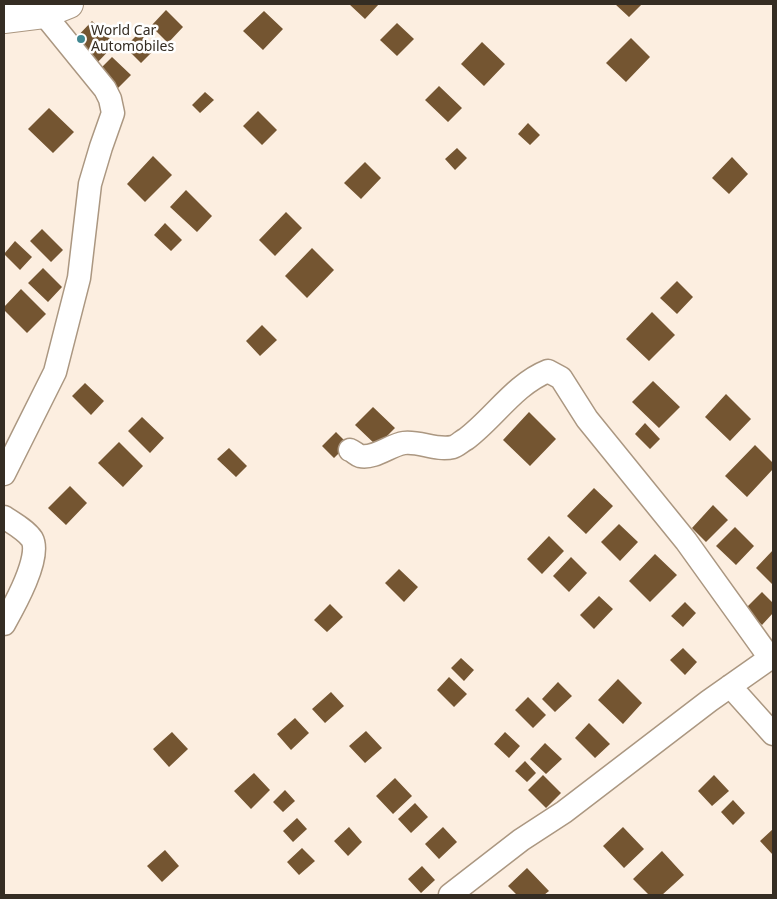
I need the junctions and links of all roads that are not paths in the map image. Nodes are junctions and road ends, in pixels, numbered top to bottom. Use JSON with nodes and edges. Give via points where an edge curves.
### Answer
{"nodes":[{"id":1,"x":69,"y":4,"type":"edge"},
{"id":2,"x":44,"y":14,"type":"junction"},
{"id":3,"x":4,"y":19,"type":"edge"},
{"id":4,"x":350,"y":450,"type":"dead end"},
{"id":5,"x":4,"y":474,"type":"edge"},
{"id":6,"x":4,"y":517,"type":"edge"},
{"id":7,"x":4,"y":624,"type":"edge"},
{"id":8,"x":772,"y":657,"type":"edge"},
{"id":9,"x":730,"y":686,"type":"junction"},
{"id":10,"x":773,"y":734,"type":"edge"},
{"id":11,"x":450,"y":895,"type":"edge"}],
"edges":[{"from":1,"to":2,"type":"highway"},
{"from":2,"to":3,"type":"highway"},
{"from":2,"to":5,"type":"street","via":[[105,89],[113,114],[90,184],[79,278],[56,372]]},
{"from":4,"to":8,"type":"street","via":[[360,456],[375,454],[402,443],[454,447],[536,376],[548,371],[561,378],[587,419],[686,541]]},
{"from":6,"to":7,"type":"street","via":[[32,539],[34,549],[29,571]]},
{"from":8,"to":9,"type":"street"},
{"from":9,"to":10,"type":"street"},
{"from":9,"to":11,"type":"street"}]}
